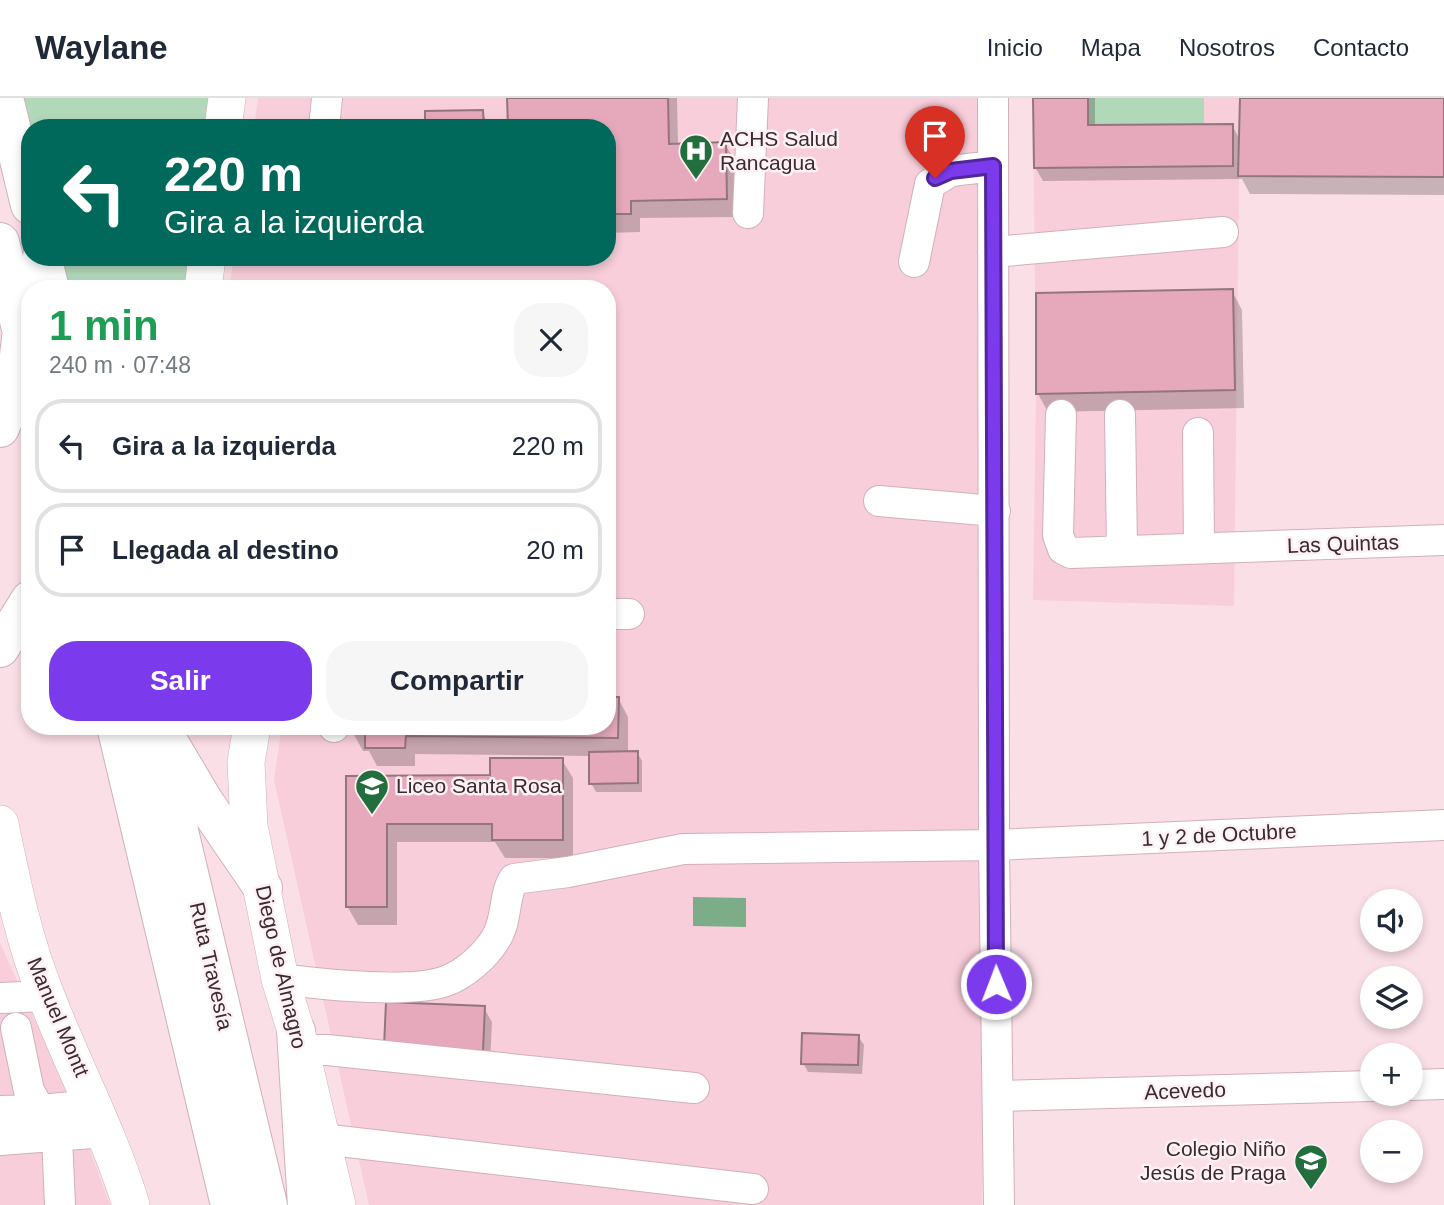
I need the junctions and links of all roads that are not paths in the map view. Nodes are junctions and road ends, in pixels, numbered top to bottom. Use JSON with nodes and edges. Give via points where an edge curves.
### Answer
{"nodes":[{"id":1,"x":4,"y":98,"type":"edge"},
{"id":2,"x":227,"y":98,"type":"edge"},
{"id":3,"x":327,"y":98,"type":"edge"},
{"id":4,"x":753,"y":98,"type":"edge"},
{"id":5,"x":993,"y":98,"type":"edge"},
{"id":6,"x":224,"y":119,"type":"edge"},
{"id":7,"x":325,"y":119,"type":"edge"},
{"id":8,"x":993,"y":166,"type":"junction"},
{"id":9,"x":21,"y":168,"type":"edge"},
{"id":10,"x":748,"y":213,"type":"dead end"},
{"id":11,"x":1223,"y":232,"type":"dead end"},
{"id":12,"x":0,"y":242,"type":"edge"},
{"id":13,"x":993,"y":252,"type":"junction"},
{"id":14,"x":914,"y":262,"type":"dead end"},
{"id":15,"x":21,"y":329,"type":"joint"},
{"id":16,"x":1062,"y":415,"type":"dead end"},
{"id":17,"x":1120,"y":415,"type":"dead end"},
{"id":18,"x":0,"y":428,"type":"edge"},
{"id":19,"x":1198,"y":433,"type":"dead end"},
{"id":20,"x":879,"y":501,"type":"dead end"},
{"id":21,"x":995,"y":511,"type":"junction"},
{"id":22,"x":1444,"y":540,"type":"edge"},
{"id":23,"x":1199,"y":548,"type":"junction"},
{"id":24,"x":1122,"y":549,"type":"junction"},
{"id":25,"x":21,"y":614,"type":"edge"},
{"id":26,"x":0,"y":648,"type":"edge"},
{"id":27,"x":118,"y":735,"type":"edge"},
{"id":28,"x":156,"y":735,"type":"edge"},
{"id":29,"x":166,"y":735,"type":"edge"},
{"id":30,"x":251,"y":735,"type":"edge"},
{"id":31,"x":0,"y":824,"type":"edge"},
{"id":32,"x":1444,"y":825,"type":"edge"},
{"id":33,"x":994,"y":845,"type":"junction"},
{"id":34,"x":262,"y":888,"type":"junction"},
{"id":35,"x":12,"y":934,"type":"edge"},
{"id":36,"x":280,"y":979,"type":"junction"},
{"id":37,"x":46,"y":996,"type":"junction"},
{"id":38,"x":0,"y":998,"type":"edge"},
{"id":39,"x":16,"y":1028,"type":"dead end"},
{"id":40,"x":298,"y":1040,"type":"junction"},
{"id":41,"x":1444,"y":1084,"type":"edge"},
{"id":42,"x":1423,"y":1085,"type":"edge"},
{"id":43,"x":1360,"y":1086,"type":"edge"},
{"id":44,"x":694,"y":1088,"type":"dead end"},
{"id":45,"x":998,"y":1096,"type":"junction"},
{"id":46,"x":40,"y":1110,"type":"junction"},
{"id":47,"x":0,"y":1111,"type":"edge"},
{"id":48,"x":100,"y":1118,"type":"junction"},
{"id":49,"x":57,"y":1137,"type":"junction"},
{"id":50,"x":322,"y":1139,"type":"junction"},
{"id":51,"x":0,"y":1140,"type":"edge"},
{"id":52,"x":753,"y":1189,"type":"dead end"},
{"id":53,"x":60,"y":1205,"type":"edge"},
{"id":54,"x":131,"y":1205,"type":"edge"},
{"id":55,"x":230,"y":1205,"type":"edge"},
{"id":56,"x":268,"y":1205,"type":"edge"},
{"id":57,"x":307,"y":1205,"type":"edge"},
{"id":58,"x":337,"y":1205,"type":"edge"},
{"id":59,"x":999,"y":1205,"type":"edge"}],
"edges":[{"from":1,"to":9,"type":"highway"},
{"from":2,"to":6,"type":"main road"},
{"from":3,"to":7,"type":"street"},
{"from":4,"to":10,"type":"street"},
{"from":5,"to":8,"type":"street"},
{"from":8,"to":13,"type":"street"},
{"from":8,"to":14,"type":"street","via":[[951,171],[930,184]]},
{"from":11,"to":13,"type":"street"},
{"from":12,"to":15,"type":"highway"},
{"from":13,"to":21,"type":"street"},
{"from":15,"to":18,"type":"highway","via":[[19,371]]},
{"from":16,"to":24,"type":"street","name":"Las Quintas","via":[[1058,535],[1063,550]]},
{"from":17,"to":24,"type":"street"},
{"from":19,"to":23,"type":"street"},
{"from":20,"to":21,"type":"street"},
{"from":21,"to":33,"type":"street"},
{"from":22,"to":23,"type":"street","name":"Las Quintas"},
{"from":23,"to":24,"type":"street","name":"Las Quintas"},
{"from":25,"to":26,"type":"highway"},
{"from":27,"to":55,"type":"highway","name":"Ruta Travesía"},
{"from":28,"to":56,"type":"highway","name":"Ruta Travesía"},
{"from":29,"to":34,"type":"highway"},
{"from":30,"to":34,"type":"main road","name":"Diego de Almagro","via":[[246,794]]},
{"from":31,"to":35,"type":"main road","name":"Manuel Montt"},
{"from":32,"to":33,"type":"street","name":"1 y 2 de Octubre"},
{"from":33,"to":36,"type":"street","name":"1 y 2 de Octubre","via":[[683,849],[568,872],[523,876],[510,884],[504,923],[493,943],[447,981],[404,986]]},
{"from":33,"to":45,"type":"street"},
{"from":34,"to":36,"type":"main road","name":"Diego de Almagro"},
{"from":35,"to":37,"type":"main road","name":"Manuel Montt"},
{"from":36,"to":40,"type":"main road","name":"Diego de Almagro"},
{"from":37,"to":38,"type":"street"},
{"from":37,"to":48,"type":"main road","name":"Manuel Montt"},
{"from":39,"to":46,"type":"street","via":[[29,1091]]},
{"from":40,"to":44,"type":"street","via":[[327,1050]]},
{"from":40,"to":50,"type":"main road","name":"Diego de Almagro"},
{"from":40,"to":57,"type":"highway"},
{"from":41,"to":42,"type":"street"},
{"from":43,"to":45,"type":"street","name":"Acevedo"},
{"from":45,"to":59,"type":"street"},
{"from":46,"to":47,"type":"street"},
{"from":46,"to":48,"type":"street"},
{"from":48,"to":49,"type":"street"},
{"from":48,"to":54,"type":"main road","name":"Manuel Montt"},
{"from":49,"to":51,"type":"street"},
{"from":49,"to":53,"type":"street"},
{"from":50,"to":52,"type":"street"},
{"from":50,"to":58,"type":"main road","name":"Diego de Almagro"}]}
